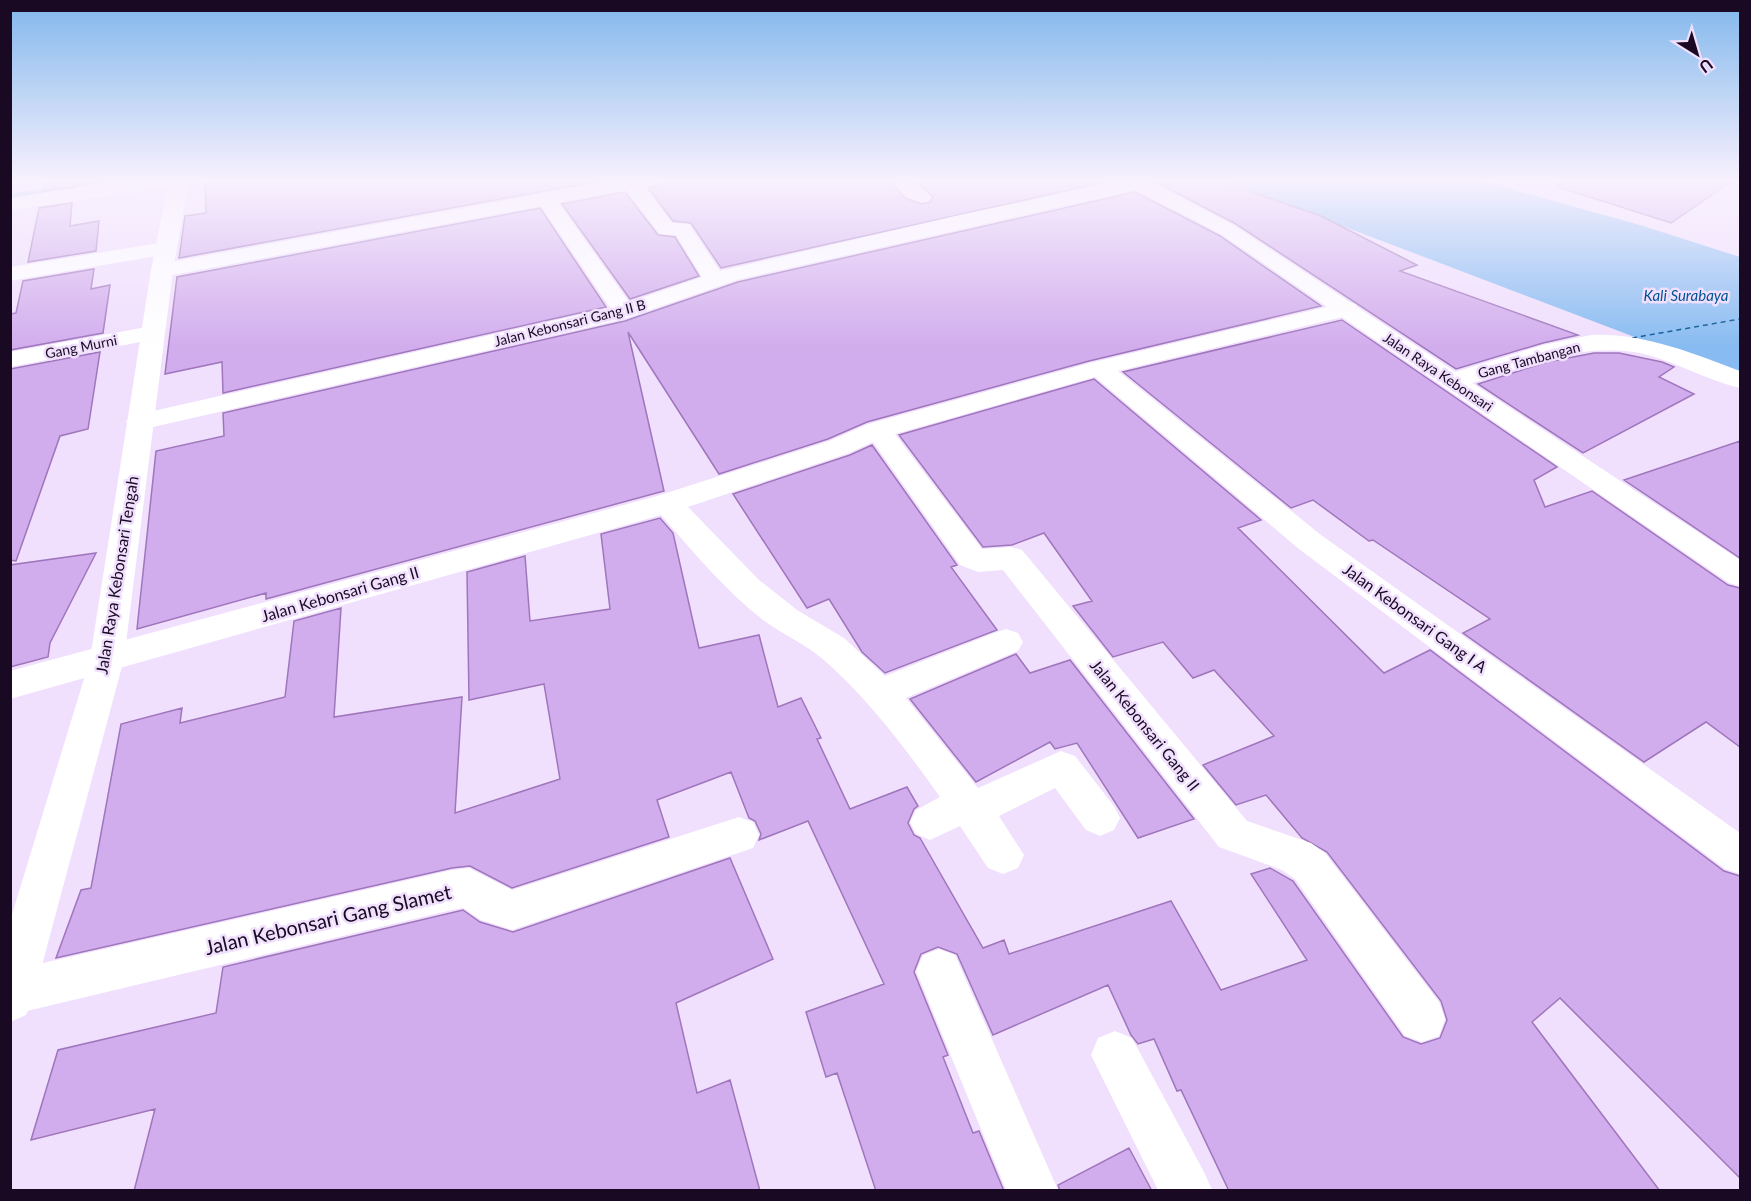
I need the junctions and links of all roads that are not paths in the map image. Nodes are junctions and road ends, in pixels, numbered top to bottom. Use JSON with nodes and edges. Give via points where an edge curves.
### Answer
{"nodes":[{"id":1,"x":169,"y":235,"type":"edge"},
{"id":2,"x":317,"y":235,"type":"edge"},
{"id":3,"x":571,"y":235,"type":"edge"},
{"id":4,"x":686,"y":235,"type":"edge"},
{"id":5,"x":902,"y":235,"type":"edge"},
{"id":6,"x":1236,"y":235,"type":"edge"},
{"id":7,"x":164,"y":259,"type":"junction"},
{"id":8,"x":10,"y":274,"type":"edge"},
{"id":9,"x":714,"y":281,"type":"junction"},
{"id":10,"x":1347,"y":309,"type":"junction"},
{"id":11,"x":624,"y":312,"type":"junction"},
{"id":12,"x":152,"y":333,"type":"junction"},
{"id":13,"x":10,"y":360,"type":"edge"},
{"id":14,"x":1099,"y":369,"type":"junction"},
{"id":15,"x":1740,"y":380,"type":"edge"},
{"id":16,"x":1451,"y":381,"type":"junction"},
{"id":17,"x":140,"y":422,"type":"junction"},
{"id":18,"x":879,"y":430,"type":"junction"},
{"id":19,"x":668,"y":502,"type":"junction"},
{"id":20,"x":1740,"y":575,"type":"edge"},
{"id":21,"x":1006,"y":642,"type":"dead end"},
{"id":22,"x":107,"y":659,"type":"junction"},
{"id":23,"x":10,"y":685,"type":"edge"},
{"id":24,"x":880,"y":693,"type":"junction"},
{"id":25,"x":969,"y":807,"type":"junction"},
{"id":26,"x":1100,"y":818,"type":"dead end"},
{"id":27,"x":930,"y":822,"type":"dead end"},
{"id":28,"x":739,"y":835,"type":"dead end"},
{"id":29,"x":1003,"y":855,"type":"dead end"},
{"id":30,"x":1740,"y":856,"type":"edge"},
{"id":31,"x":939,"y":971,"type":"dead end"},
{"id":32,"x":11,"y":996,"type":"edge"},
{"id":33,"x":1422,"y":1019,"type":"dead end"},
{"id":34,"x":1115,"y":1054,"type":"dead end"},
{"id":35,"x":1032,"y":1191,"type":"edge"},
{"id":36,"x":1186,"y":1191,"type":"edge"}],
"edges":[{"from":1,"to":7,"type":"street","name":"Jalan Raya Kebonsari Tengah"},
{"from":2,"to":7,"type":"street"},
{"from":3,"to":11,"type":"street"},
{"from":4,"to":9,"type":"street"},
{"from":5,"to":9,"type":"street","name":"Jalan Kebonsari Gang II B"},
{"from":6,"to":10,"type":"street","name":"Jalan Raya Kebonsari"},
{"from":7,"to":8,"type":"street"},
{"from":7,"to":12,"type":"street","name":"Jalan Raya Kebonsari Tengah"},
{"from":9,"to":11,"type":"street","name":"Jalan Kebonsari Gang II B"},
{"from":10,"to":14,"type":"street","name":"Jalan Kebonsari Gang II"},
{"from":10,"to":16,"type":"street","name":"Jalan Raya Kebonsari"},
{"from":11,"to":17,"type":"street","name":"Jalan Kebonsari Gang II B"},
{"from":12,"to":13,"type":"street","name":"Gang Murni"},
{"from":12,"to":17,"type":"street","name":"Jalan Raya Kebonsari Tengah"},
{"from":14,"to":18,"type":"street","name":"Jalan Kebonsari Gang II"},
{"from":14,"to":30,"type":"street","name":"Jalan Kebonsari Gang I A","via":[[1310,542]]},
{"from":15,"to":16,"type":"street","name":"Gang Tambangan","via":[[1655,349],[1607,342],[1573,346]]},
{"from":16,"to":20,"type":"street","name":"Jalan Raya Kebonsari"},
{"from":17,"to":22,"type":"street","name":"Jalan Raya Kebonsari Tengah"},
{"from":18,"to":19,"type":"street","name":"Jalan Kebonsari Gang II","via":[[839,447]]},
{"from":18,"to":33,"type":"street","name":"Jalan Kebonsari Gang II","via":[[971,557],[978,561],[1011,558],[1233,834],[1296,856],[1310,866]]},
{"from":19,"to":22,"type":"street","name":"Jalan Kebonsari Gang II"},
{"from":19,"to":24,"type":"street","via":[[706,548],[739,579],[788,621],[839,652]]},
{"from":21,"to":24,"type":"street"},
{"from":22,"to":23,"type":"street","name":"Jalan Kebonsari Gang II"},
{"from":22,"to":32,"type":"street","name":"Jalan Raya Kebonsari Tengah"},
{"from":24,"to":25,"type":"street"},
{"from":25,"to":26,"type":"street","via":[[1061,767]]},
{"from":25,"to":27,"type":"street"},
{"from":25,"to":29,"type":"street"},
{"from":28,"to":32,"type":"street","name":"Jalan Kebonsari Gang Slamet","via":[[512,910],[496,906],[469,888],[453,890]]},
{"from":31,"to":35,"type":"street"},
{"from":34,"to":36,"type":"street"}]}
